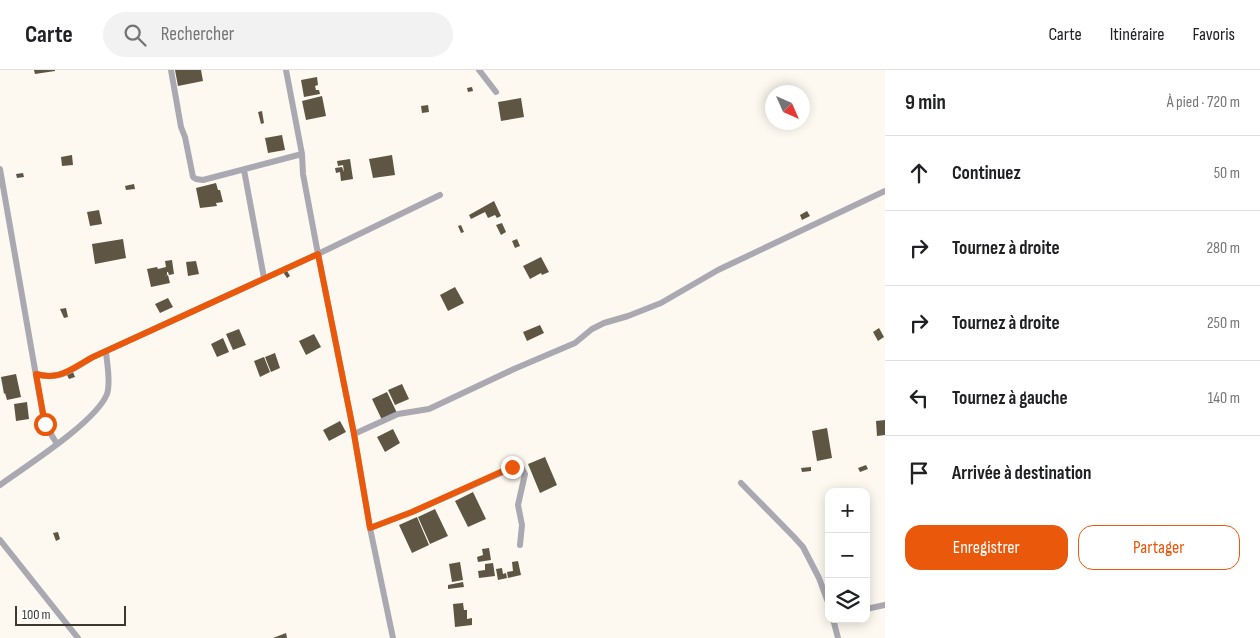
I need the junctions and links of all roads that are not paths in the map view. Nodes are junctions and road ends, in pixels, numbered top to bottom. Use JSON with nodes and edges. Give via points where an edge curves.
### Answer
{"nodes":[{"id":1,"x":171,"y":70,"type":"edge"},
{"id":2,"x":286,"y":70,"type":"edge"},
{"id":3,"x":479,"y":70,"type":"edge"},
{"id":4,"x":496,"y":92,"type":"dead end"},
{"id":5,"x":302,"y":154,"type":"junction"},
{"id":6,"x":0,"y":169,"type":"edge"},
{"id":7,"x":244,"y":170,"type":"junction"},
{"id":8,"x":885,"y":191,"type":"edge"},
{"id":9,"x":440,"y":194,"type":"dead end"},
{"id":10,"x":318,"y":254,"type":"junction"},
{"id":11,"x":264,"y":278,"type":"junction"},
{"id":12,"x":106,"y":352,"type":"junction"},
{"id":13,"x":36,"y":374,"type":"junction"},
{"id":14,"x":354,"y":434,"type":"junction"},
{"id":15,"x":57,"y":444,"type":"junction"},
{"id":16,"x":740,"y":483,"type":"dead end"},
{"id":17,"x":0,"y":486,"type":"edge"},
{"id":18,"x":370,"y":528,"type":"junction"},
{"id":19,"x":0,"y":540,"type":"edge"},
{"id":20,"x":520,"y":545,"type":"dead end"},
{"id":21,"x":825,"y":595,"type":"edge"},
{"id":22,"x":885,"y":605,"type":"edge"},
{"id":23,"x":870,"y":608,"type":"edge"},
{"id":24,"x":834,"y":623,"type":"edge"},
{"id":25,"x":78,"y":638,"type":"edge"},
{"id":26,"x":393,"y":638,"type":"edge"},
{"id":27,"x":838,"y":638,"type":"edge"}],
"edges":[{"from":1,"to":7,"type":"street","via":[[193,176],[200,181]]},
{"from":2,"to":5,"type":"street"},
{"from":3,"to":4,"type":"street"},
{"from":5,"to":7,"type":"street"},
{"from":5,"to":10,"type":"street"},
{"from":6,"to":13,"type":"street"},
{"from":7,"to":11,"type":"street"},
{"from":8,"to":14,"type":"street","via":[[718,270],[661,302],[604,323],[576,343],[430,409],[398,414]]},
{"from":9,"to":10,"type":"street"},
{"from":10,"to":11,"type":"street"},
{"from":10,"to":14,"type":"street"},
{"from":11,"to":12,"type":"street"},
{"from":12,"to":13,"type":"street","via":[[64,374],[53,377]]},
{"from":12,"to":15,"type":"street","via":[[107,394],[96,411]]},
{"from":13,"to":15,"type":"street","via":[[45,424]]},
{"from":14,"to":18,"type":"street"},
{"from":15,"to":17,"type":"street"},
{"from":16,"to":21,"type":"street","via":[[803,547]]},
{"from":18,"to":20,"type":"street","via":[[516,466],[521,467],[525,474],[518,505],[522,524]]},
{"from":18,"to":26,"type":"street"},
{"from":19,"to":25,"type":"street"},
{"from":22,"to":23,"type":"street"},
{"from":24,"to":27,"type":"street"}]}
